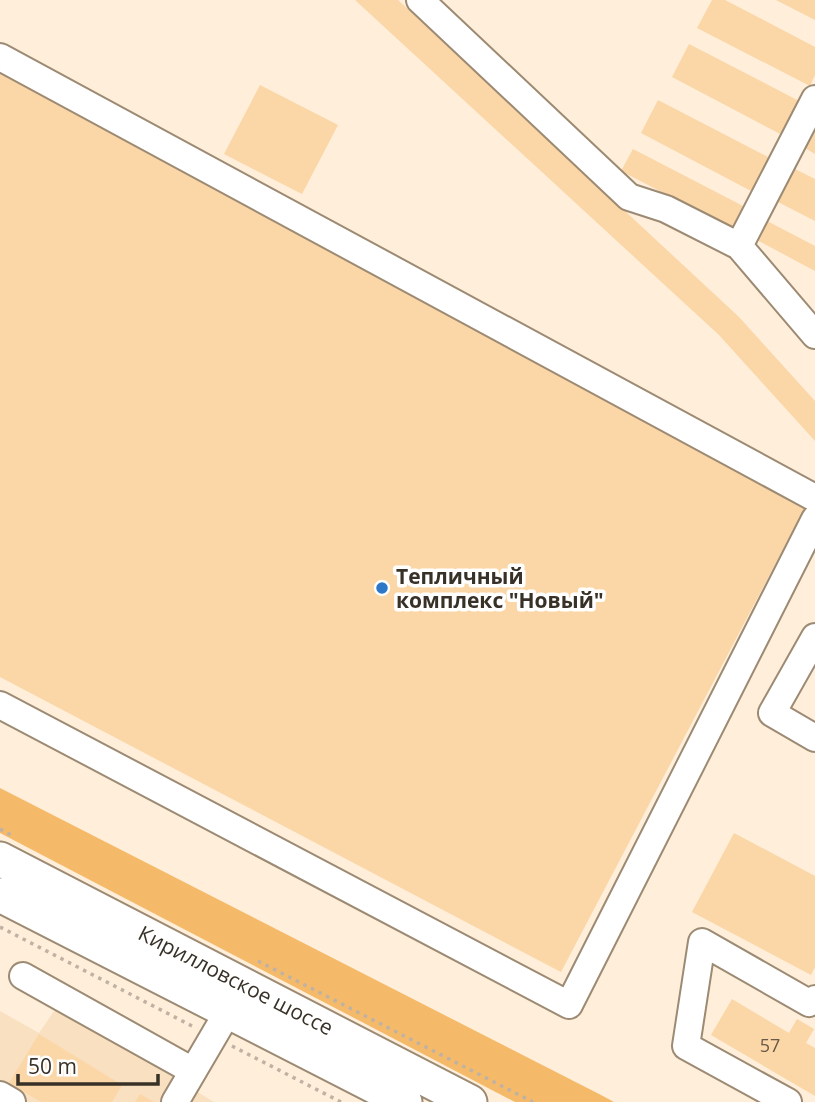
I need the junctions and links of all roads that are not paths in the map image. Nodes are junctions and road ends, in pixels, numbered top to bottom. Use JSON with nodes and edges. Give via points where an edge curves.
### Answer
{"nodes":[{"id":1,"x":420,"y":0,"type":"edge"},
{"id":2,"x":0,"y":57,"type":"edge"},
{"id":3,"x":815,"y":99,"type":"edge"},
{"id":4,"x":739,"y":246,"type":"junction"},
{"id":5,"x":815,"y":335,"type":"edge"},
{"id":6,"x":815,"y":498,"type":"edge"},
{"id":7,"x":815,"y":519,"type":"edge"},
{"id":8,"x":815,"y":637,"type":"edge"},
{"id":9,"x":0,"y":705,"type":"edge"},
{"id":10,"x":815,"y":738,"type":"edge"},
{"id":11,"x":6,"y":847,"type":"edge"},
{"id":12,"x":0,"y":895,"type":"edge"},
{"id":13,"x":23,"y":976,"type":"dead end"},
{"id":14,"x":815,"y":999,"type":"edge"},
{"id":15,"x":221,"y":1023,"type":"junction"},
{"id":16,"x":193,"y":1071,"type":"junction"},
{"id":17,"x":0,"y":1095,"type":"edge"},
{"id":18,"x":12,"y":1102,"type":"edge"},
{"id":19,"x":174,"y":1102,"type":"edge"},
{"id":20,"x":405,"y":1102,"type":"edge"},
{"id":21,"x":470,"y":1102,"type":"edge"},
{"id":22,"x":788,"y":1102,"type":"edge"}],
"edges":[{"from":1,"to":4,"type":"lane","via":[[629,197],[666,209]]},
{"from":2,"to":6,"type":"lane"},
{"from":3,"to":4,"type":"lane"},
{"from":4,"to":5,"type":"lane"},
{"from":7,"to":9,"type":"lane","via":[[569,1005]]},
{"from":8,"to":10,"type":"lane","via":[[772,713]]},
{"from":11,"to":21,"type":"main road","name":"Кирилловское шоссе"},
{"from":12,"to":15,"type":"main road","name":"Кирилловское шоссе"},
{"from":13,"to":16,"type":"lane"},
{"from":14,"to":22,"type":"lane","via":[[809,1003],[702,942],[687,1046]]},
{"from":15,"to":16,"type":"lane"},
{"from":15,"to":20,"type":"main road","name":"Кирилловское шоссе"},
{"from":16,"to":19,"type":"lane"},
{"from":17,"to":18,"type":"lane"}]}
